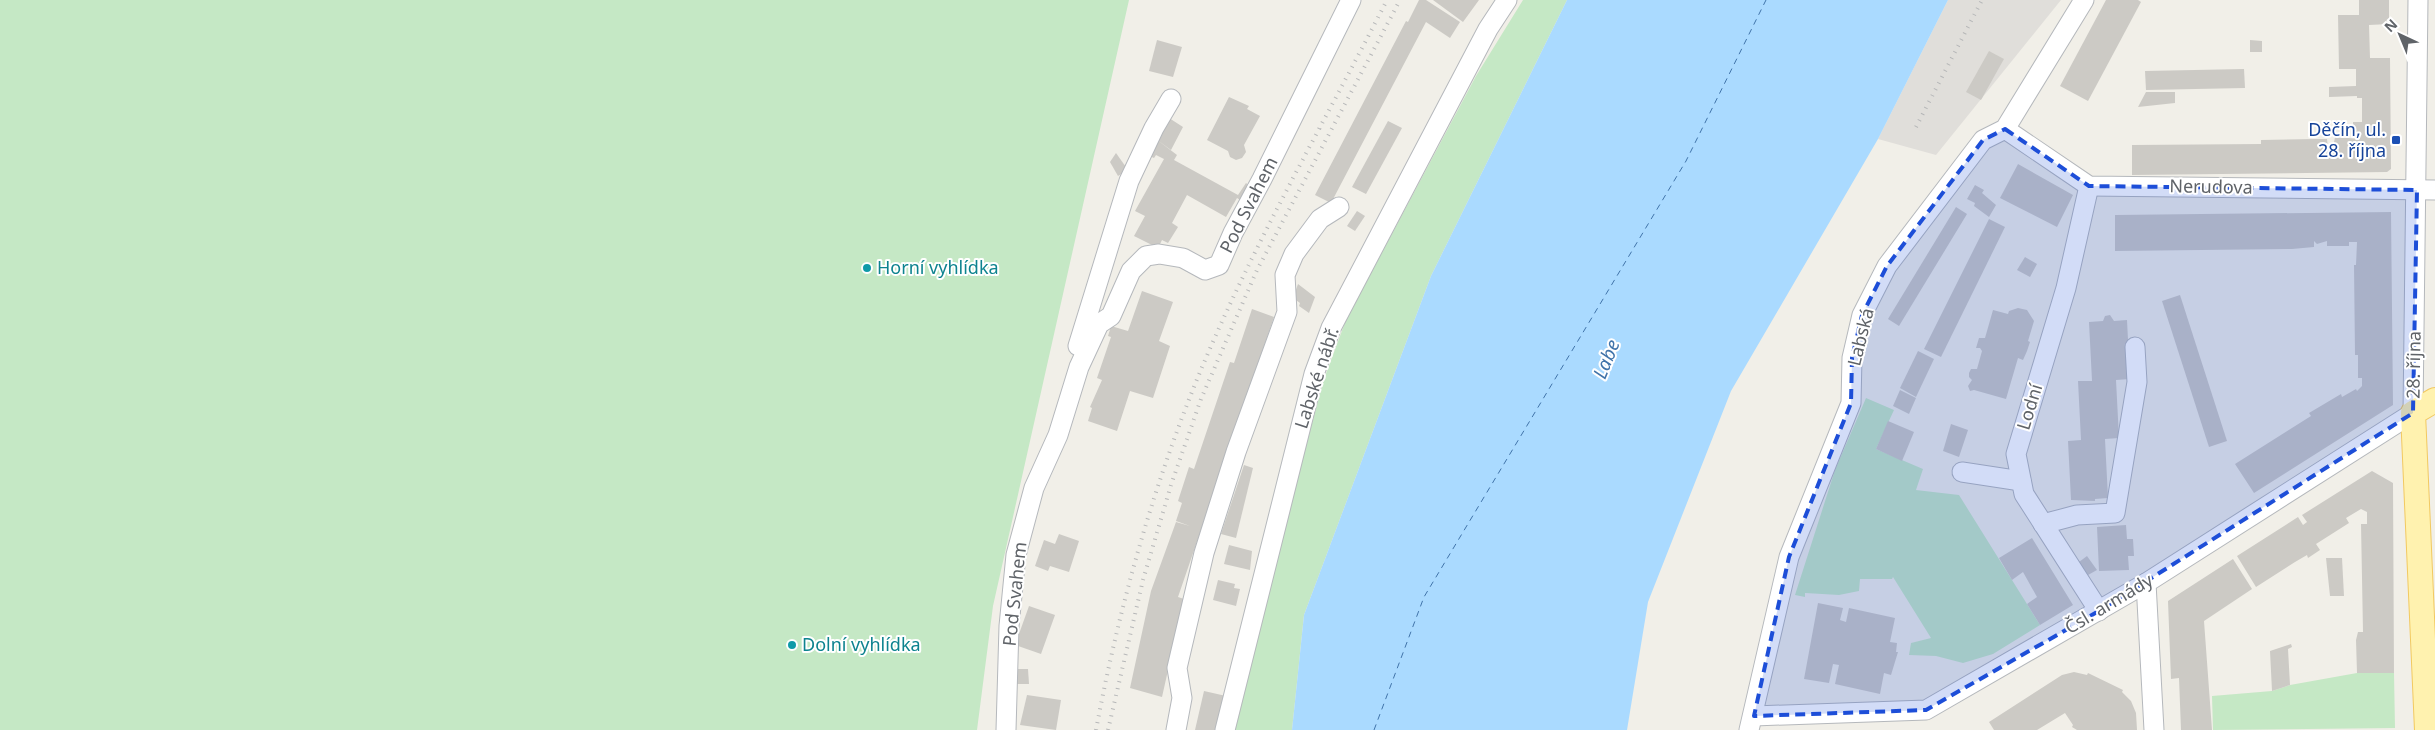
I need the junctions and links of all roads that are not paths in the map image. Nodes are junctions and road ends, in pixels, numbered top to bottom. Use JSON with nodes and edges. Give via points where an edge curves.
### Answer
{"nodes":[{"id":1,"x":1350,"y":0,"type":"edge"},
{"id":2,"x":1507,"y":0,"type":"edge"},
{"id":3,"x":2084,"y":0,"type":"edge"},
{"id":4,"x":2418,"y":0,"type":"edge"},
{"id":5,"x":1171,"y":99,"type":"dead end"},
{"id":6,"x":2005,"y":129,"type":"junction"},
{"id":7,"x":2090,"y":186,"type":"junction"},
{"id":8,"x":2426,"y":190,"type":"edge"},
{"id":9,"x":1339,"y":207,"type":"dead end"},
{"id":10,"x":2136,"y":346,"type":"dead end"},
{"id":11,"x":2435,"y":400,"type":"edge"},
{"id":12,"x":2413,"y":413,"type":"junction"},
{"id":13,"x":1058,"y":435,"type":"junction"},
{"id":14,"x":1962,"y":472,"type":"dead end"},
{"id":15,"x":2022,"y":481,"type":"junction"},
{"id":16,"x":2043,"y":524,"type":"junction"},
{"id":17,"x":2146,"y":583,"type":"junction"},
{"id":18,"x":2099,"y":611,"type":"junction"},
{"id":19,"x":2431,"y":703,"type":"edge"},
{"id":20,"x":1869,"y":722,"type":"edge"},
{"id":21,"x":1751,"y":723,"type":"edge"},
{"id":22,"x":1006,"y":730,"type":"edge"},
{"id":23,"x":1176,"y":730,"type":"edge"},
{"id":24,"x":1225,"y":730,"type":"edge"},
{"id":25,"x":2154,"y":730,"type":"edge"},
{"id":26,"x":2426,"y":730,"type":"edge"}],
"edges":[{"from":1,"to":13,"type":"street","name":"Pod Svahem","via":[[1219,265],[1205,270],[1183,258],[1159,254],[1146,256],[1131,271],[1111,316],[1099,324],[1083,359]]},
{"from":2,"to":24,"type":"street","name":"Labské nábř.","via":[[1488,30],[1331,328],[1314,374]]},
{"from":3,"to":6,"type":"street"},
{"from":4,"to":8,"type":"street","name":"28. října"},
{"from":5,"to":13,"type":"street","name":"Pod Svahem","via":[[1128,181],[1068,377]]},
{"from":6,"to":7,"type":"street"},
{"from":6,"to":21,"type":"street","name":"Labská","via":[[1983,140],[1887,266],[1862,315],[1852,358],[1851,403],[1790,557]]},
{"from":7,"to":8,"type":"street","name":"Nerudova"},
{"from":7,"to":15,"type":"street","name":"Lodní","via":[[2066,288],[2016,454]]},
{"from":8,"to":12,"type":"street","name":"28. října"},
{"from":9,"to":23,"type":"street","via":[[1320,219],[1294,254],[1285,275],[1287,312],[1236,452],[1204,553],[1177,668],[1182,698]]},
{"from":10,"to":16,"type":"street","via":[[2137,382],[2114,513],[2077,515]]},
{"from":11,"to":12,"type":"main road","name":"Čsl. armády"},
{"from":12,"to":17,"type":"street","name":"Čsl. armády"},
{"from":12,"to":19,"type":"main road","name":"28. října"},
{"from":13,"to":22,"type":"street","name":"Pod Svahem","via":[[1034,488],[1016,554],[1009,626]]},
{"from":14,"to":15,"type":"street"},
{"from":15,"to":16,"type":"street","name":"Lodní","via":[[2024,494]]},
{"from":16,"to":18,"type":"street","name":"Lodní"},
{"from":17,"to":18,"type":"street","name":"Čsl. armády"},
{"from":17,"to":25,"type":"street"},
{"from":18,"to":20,"type":"street","name":"Čsl. armády","via":[[1926,710]]},
{"from":19,"to":26,"type":"main road","name":"28. října"},
{"from":20,"to":21,"type":"street","name":"Čsl. armády"}]}
